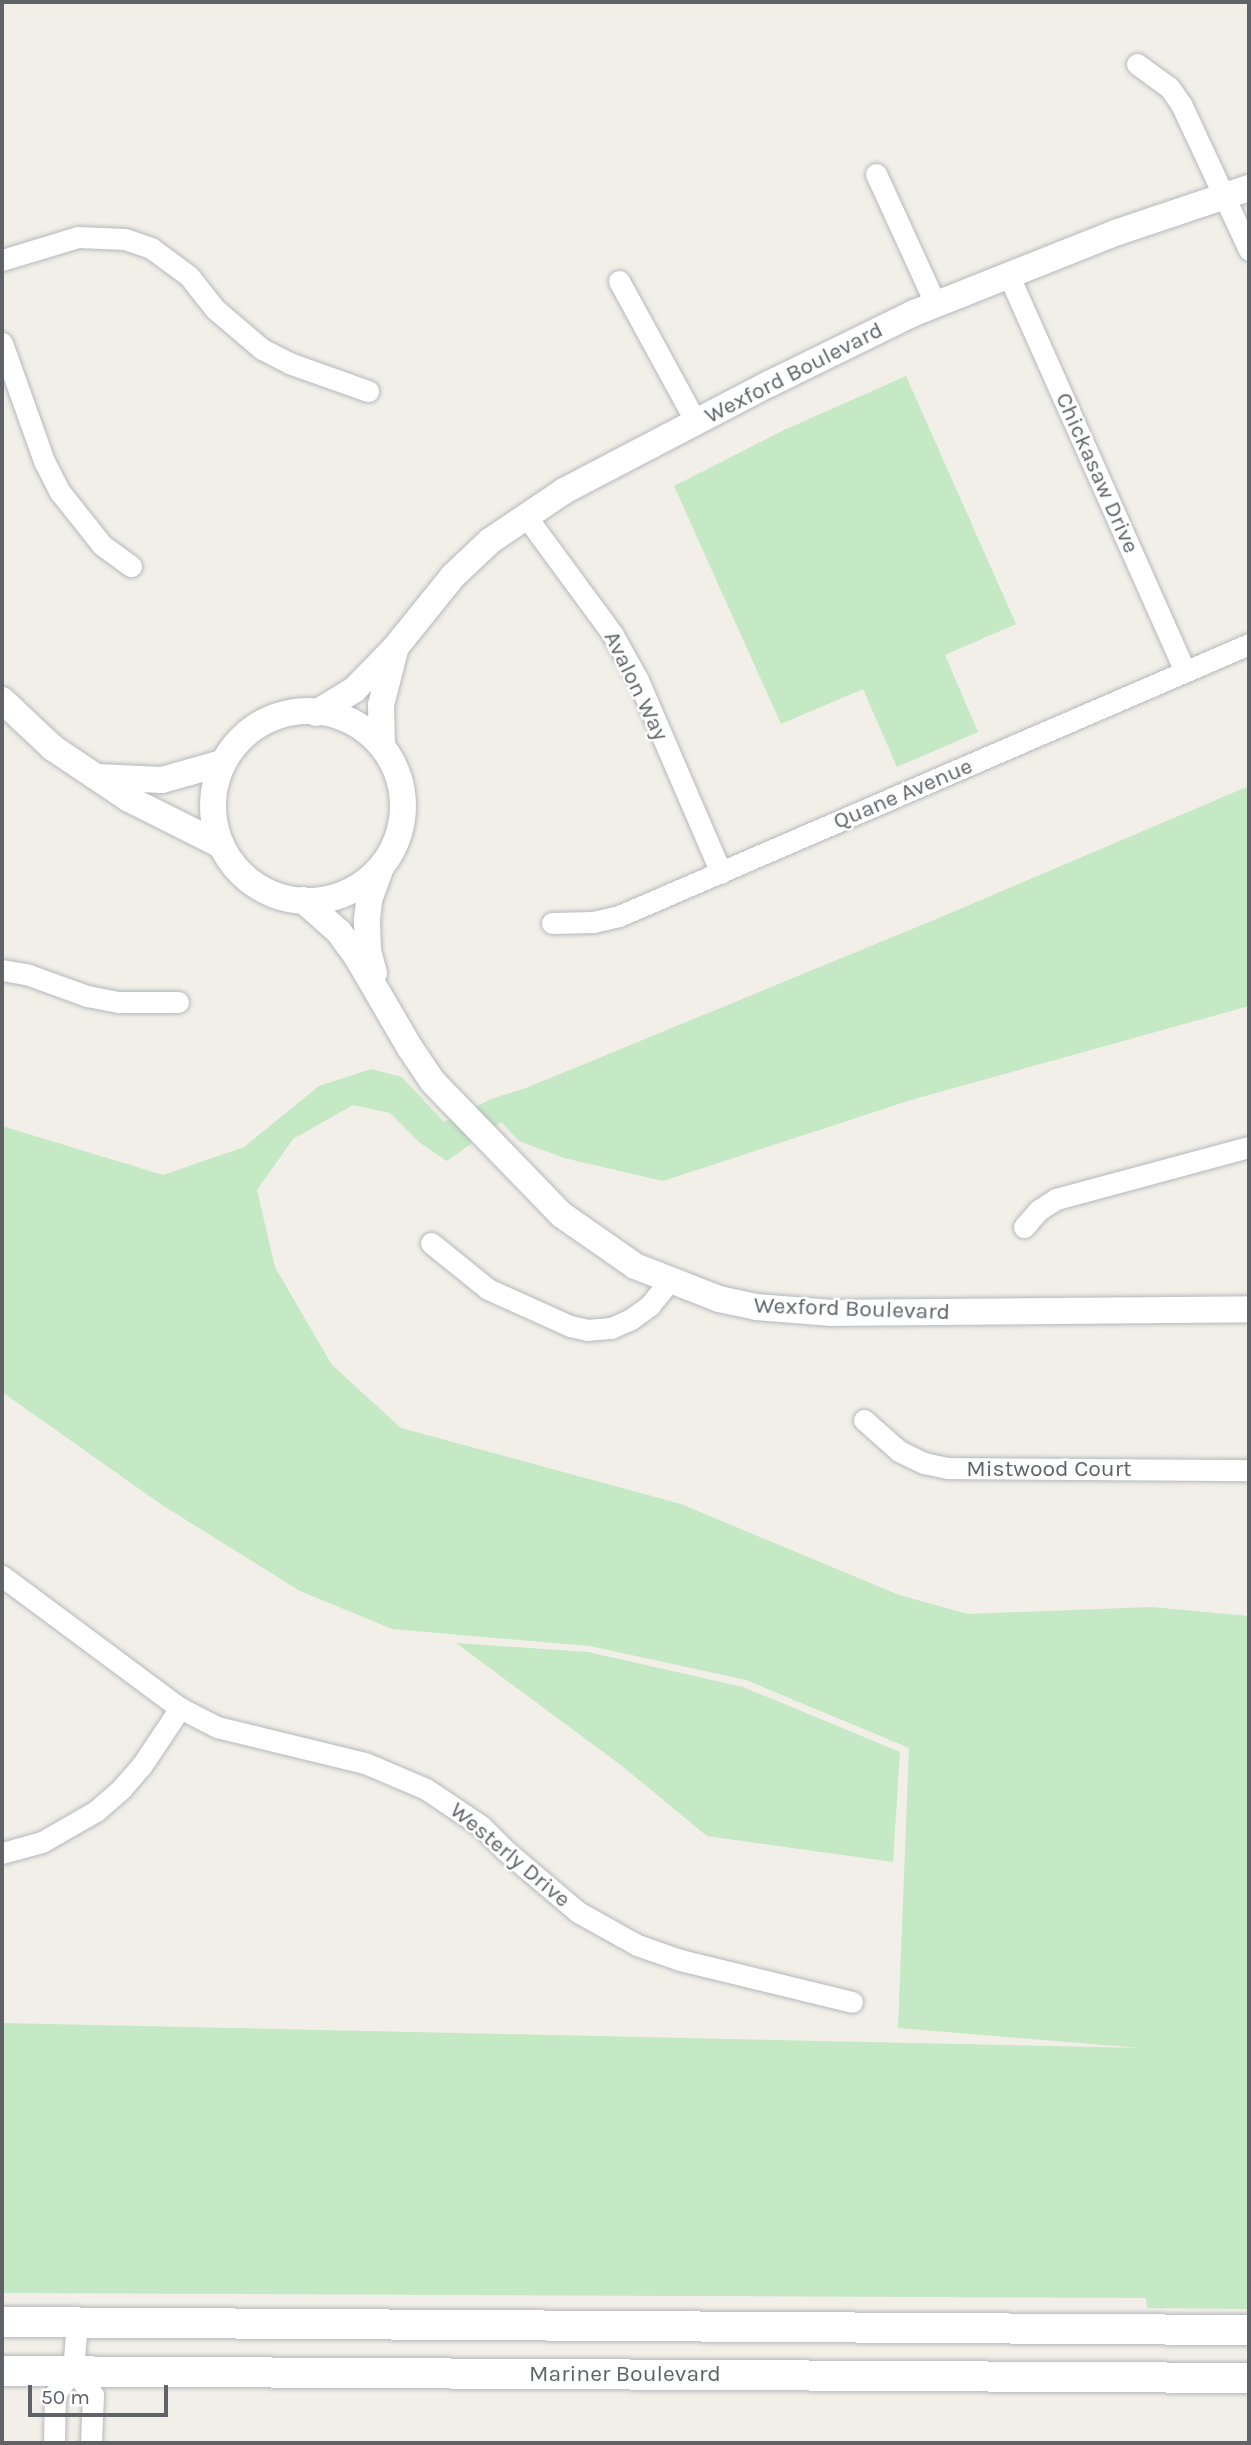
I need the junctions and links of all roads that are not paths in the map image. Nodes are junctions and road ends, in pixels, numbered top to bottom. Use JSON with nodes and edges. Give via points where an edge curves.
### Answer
{"nodes":[{"id":1,"x":1137,"y":64,"type":"dead end"},
{"id":2,"x":876,"y":174,"type":"dead end"},
{"id":3,"x":1237,"y":191,"type":"edge"},
{"id":4,"x":1249,"y":250,"type":"edge"},
{"id":5,"x":2,"y":260,"type":"edge"},
{"id":6,"x":1009,"y":276,"type":"junction"},
{"id":7,"x":619,"y":281,"type":"dead end"},
{"id":8,"x":936,"y":305,"type":"junction"},
{"id":9,"x":2,"y":343,"type":"edge"},
{"id":10,"x":368,"y":391,"type":"dead end"},
{"id":11,"x":696,"y":422,"type":"junction"},
{"id":12,"x":525,"y":515,"type":"junction"},
{"id":13,"x":131,"y":566,"type":"dead end"},
{"id":14,"x":1249,"y":644,"type":"edge"},
{"id":15,"x":395,"y":648,"type":"junction"},
{"id":16,"x":1185,"y":671,"type":"junction"},
{"id":17,"x":2,"y":700,"type":"edge"},
{"id":18,"x":316,"y":713,"type":"junction"},
{"id":19,"x":382,"y":745,"type":"junction"},
{"id":20,"x":222,"y":763,"type":"junction"},
{"id":21,"x":97,"y":777,"type":"junction"},
{"id":22,"x":221,"y":845,"type":"junction"},
{"id":23,"x":380,"y":869,"type":"junction"},
{"id":24,"x":721,"y":873,"type":"junction"},
{"id":25,"x":303,"y":900,"type":"junction"},
{"id":26,"x":552,"y":923,"type":"dead end"},
{"id":27,"x":2,"y":970,"type":"edge"},
{"id":28,"x":378,"y":989,"type":"junction"},
{"id":29,"x":178,"y":1002,"type":"dead end"},
{"id":30,"x":1249,"y":1147,"type":"edge"},
{"id":31,"x":1024,"y":1227,"type":"dead end"},
{"id":32,"x":431,"y":1243,"type":"dead end"},
{"id":33,"x":670,"y":1280,"type":"junction"},
{"id":34,"x":1249,"y":1309,"type":"edge"},
{"id":35,"x":864,"y":1420,"type":"dead end"},
{"id":36,"x":1249,"y":1470,"type":"edge"},
{"id":37,"x":2,"y":1576,"type":"edge"},
{"id":38,"x":180,"y":1708,"type":"junction"},
{"id":39,"x":2,"y":1853,"type":"edge"},
{"id":40,"x":852,"y":2002,"type":"dead end"},
{"id":41,"x":2,"y":2322,"type":"edge"},
{"id":42,"x":77,"y":2322,"type":"junction"},
{"id":43,"x":1249,"y":2330,"type":"edge"},
{"id":44,"x":73,"y":2370,"type":"junction"},
{"id":45,"x":2,"y":2371,"type":"edge"},
{"id":46,"x":1249,"y":2378,"type":"edge"},
{"id":47,"x":54,"y":2443,"type":"edge"},
{"id":48,"x":91,"y":2443,"type":"edge"}],
"edges":[{"from":1,"to":3,"type":"street","via":[[1169,87]]},
{"from":2,"to":8,"type":"street"},
{"from":3,"to":4,"type":"street"},
{"from":3,"to":6,"type":"street","name":"Wexford Boulevard"},
{"from":5,"to":10,"type":"street","via":[[78,237],[125,239],[151,248],[189,276],[215,309],[262,349]]},
{"from":6,"to":8,"type":"street","name":"Wexford Boulevard"},
{"from":6,"to":16,"type":"street","name":"Chickasaw Drive"},
{"from":7,"to":11,"type":"street"},
{"from":8,"to":11,"type":"street","name":"Wexford Boulevard"},
{"from":9,"to":13,"type":"street","via":[[44,461],[60,492],[102,545]]},
{"from":11,"to":12,"type":"street","name":"Wexford Boulevard"},
{"from":12,"to":15,"type":"street","name":"Wexford Boulevard","via":[[453,576]]},
{"from":12,"to":24,"type":"street","name":"Avalon Way","via":[[613,635],[638,680]]},
{"from":14,"to":16,"type":"street","name":"Quane Avenue"},
{"from":15,"to":18,"type":"street","name":"Wexford Boulevard","via":[[354,690]]},
{"from":15,"to":19,"type":"street","name":"Wexford Boulevard","via":[[381,705]]},
{"from":16,"to":24,"type":"street","name":"Quane Avenue"},
{"from":17,"to":21,"type":"street","via":[[53,748]]},
{"from":18,"to":19,"type":"street","via":[[352,723]]},
{"from":18,"to":20,"type":"street","via":[[288,715],[261,725]]},
{"from":19,"to":23,"type":"street","via":[[400,778],[404,815],[393,851]]},
{"from":20,"to":21,"type":"street","via":[[163,780]]},
{"from":20,"to":22,"type":"street","via":[[213,804]]},
{"from":21,"to":22,"type":"street","via":[[129,799]]},
{"from":22,"to":25,"type":"street","via":[[244,875],[261,888]]},
{"from":23,"to":25,"type":"street","via":[[343,894]]},
{"from":23,"to":28,"type":"street","name":"Wexford Boulevard","via":[[367,920],[368,951]]},
{"from":24,"to":26,"type":"street","name":"Quane Avenue","via":[[620,916]]},
{"from":25,"to":28,"type":"street","name":"Wexford Boulevard","via":[[338,932]]},
{"from":27,"to":29,"type":"street","via":[[119,1002]]},
{"from":28,"to":33,"type":"street","name":"Wexford Boulevard","via":[[433,1082],[562,1215],[635,1266]]},
{"from":30,"to":31,"type":"street","via":[[1056,1199],[1038,1210]]},
{"from":32,"to":33,"type":"street","via":[[488,1290],[587,1330],[611,1328],[631,1319],[650,1305]]},
{"from":33,"to":34,"type":"street","name":"Wexford Boulevard","via":[[756,1307],[832,1313]]},
{"from":35,"to":36,"type":"street","name":"Mistwood Court","via":[[899,1451],[947,1468]]},
{"from":37,"to":38,"type":"street","name":"Westerly Drive"},
{"from":38,"to":39,"type":"street","via":[[142,1765],[96,1811],[42,1842]]},
{"from":38,"to":40,"type":"street","name":"Westerly Drive","via":[[216,1727],[365,1763],[426,1789],[481,1826],[578,1912],[638,1945],[680,1960]]},
{"from":41,"to":42,"type":"main road","name":"Mariner Boulevard"},
{"from":42,"to":43,"type":"main road","name":"Mariner Boulevard"},
{"from":42,"to":44,"type":"street"},
{"from":44,"to":45,"type":"main road","name":"Mariner Boulevard"},
{"from":44,"to":46,"type":"main road","name":"Mariner Boulevard"},
{"from":44,"to":47,"type":"street","via":[[55,2395]]},
{"from":44,"to":48,"type":"street","via":[[93,2395]]}]}
